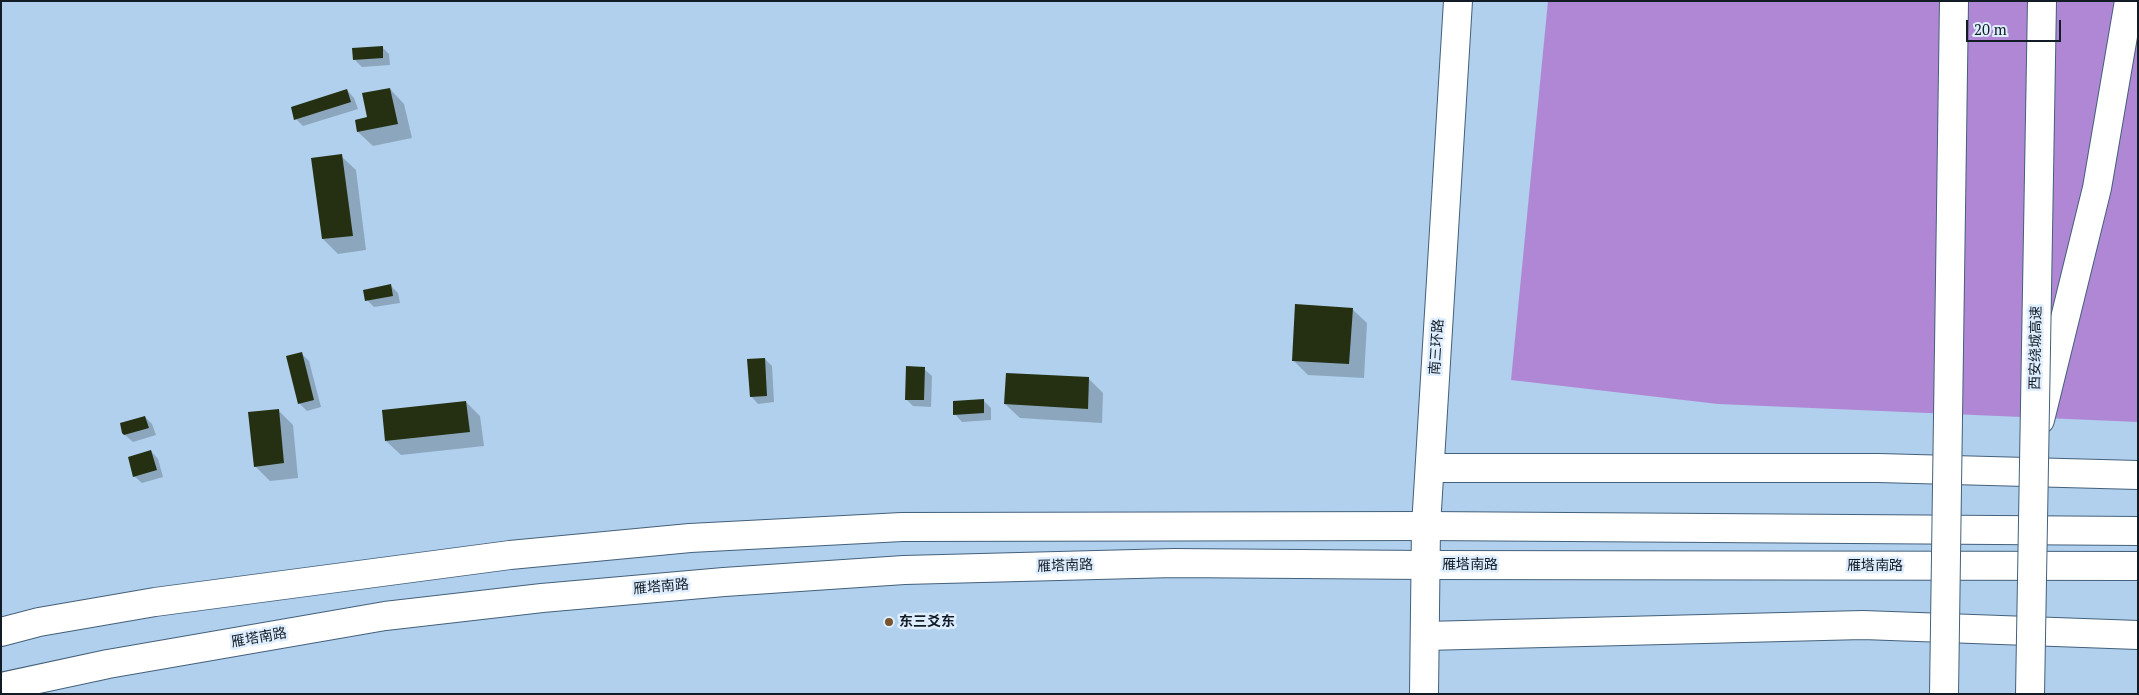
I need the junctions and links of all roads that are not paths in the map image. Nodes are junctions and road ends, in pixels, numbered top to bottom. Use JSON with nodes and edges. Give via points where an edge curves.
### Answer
{"nodes":[{"id":1,"x":1458,"y":1,"type":"edge"},
{"id":2,"x":1954,"y":1,"type":"edge"},
{"id":3,"x":2042,"y":1,"type":"edge"},
{"id":4,"x":2129,"y":1,"type":"edge"},
{"id":5,"x":2035,"y":443,"type":"junction"},
{"id":6,"x":1430,"y":468,"type":"junction"},
{"id":7,"x":2138,"y":475,"type":"edge"},
{"id":8,"x":1426,"y":526,"type":"junction"},
{"id":9,"x":2138,"y":531,"type":"edge"},
{"id":10,"x":1425,"y":566,"type":"junction"},
{"id":11,"x":2138,"y":566,"type":"edge"},
{"id":12,"x":1,"y":632,"type":"edge"},
{"id":13,"x":2138,"y":635,"type":"edge"},
{"id":14,"x":1424,"y":636,"type":"junction"},
{"id":15,"x":1,"y":687,"type":"edge"},
{"id":16,"x":1424,"y":694,"type":"edge"},
{"id":17,"x":1944,"y":694,"type":"edge"},
{"id":18,"x":2030,"y":694,"type":"edge"}],
"edges":[{"from":1,"to":6,"type":"main road","name":"南三环路"},
{"from":2,"to":17,"type":"main road","bridge":true},
{"from":3,"to":5,"type":"main road","name":"西安绕城高速","bridge":true},
{"from":4,"to":5,"type":"main road","bridge":true,"via":[[2097,188]]},
{"from":5,"to":18,"type":"main road","name":"西安绕城高速","bridge":true},
{"from":6,"to":7,"type":"main road","via":[[1878,468]]},
{"from":6,"to":8,"type":"main road","name":"南三环路"},
{"from":8,"to":9,"type":"main road"},
{"from":8,"to":10,"type":"main road","name":"南三环路"},
{"from":8,"to":12,"type":"main road","via":[[902,527],[690,538],[510,555],[271,585],[39,622]]},
{"from":10,"to":11,"type":"main road","name":"雁塔南路"},
{"from":10,"to":14,"type":"main road","name":"南三环路"},
{"from":10,"to":15,"type":"main road","name":"雁塔南路","via":[[1174,563],[904,570],[619,591],[385,616],[108,664]]},
{"from":13,"to":14,"type":"main road","via":[[1863,625]]},
{"from":14,"to":16,"type":"main road","name":"南三环路"}]}
